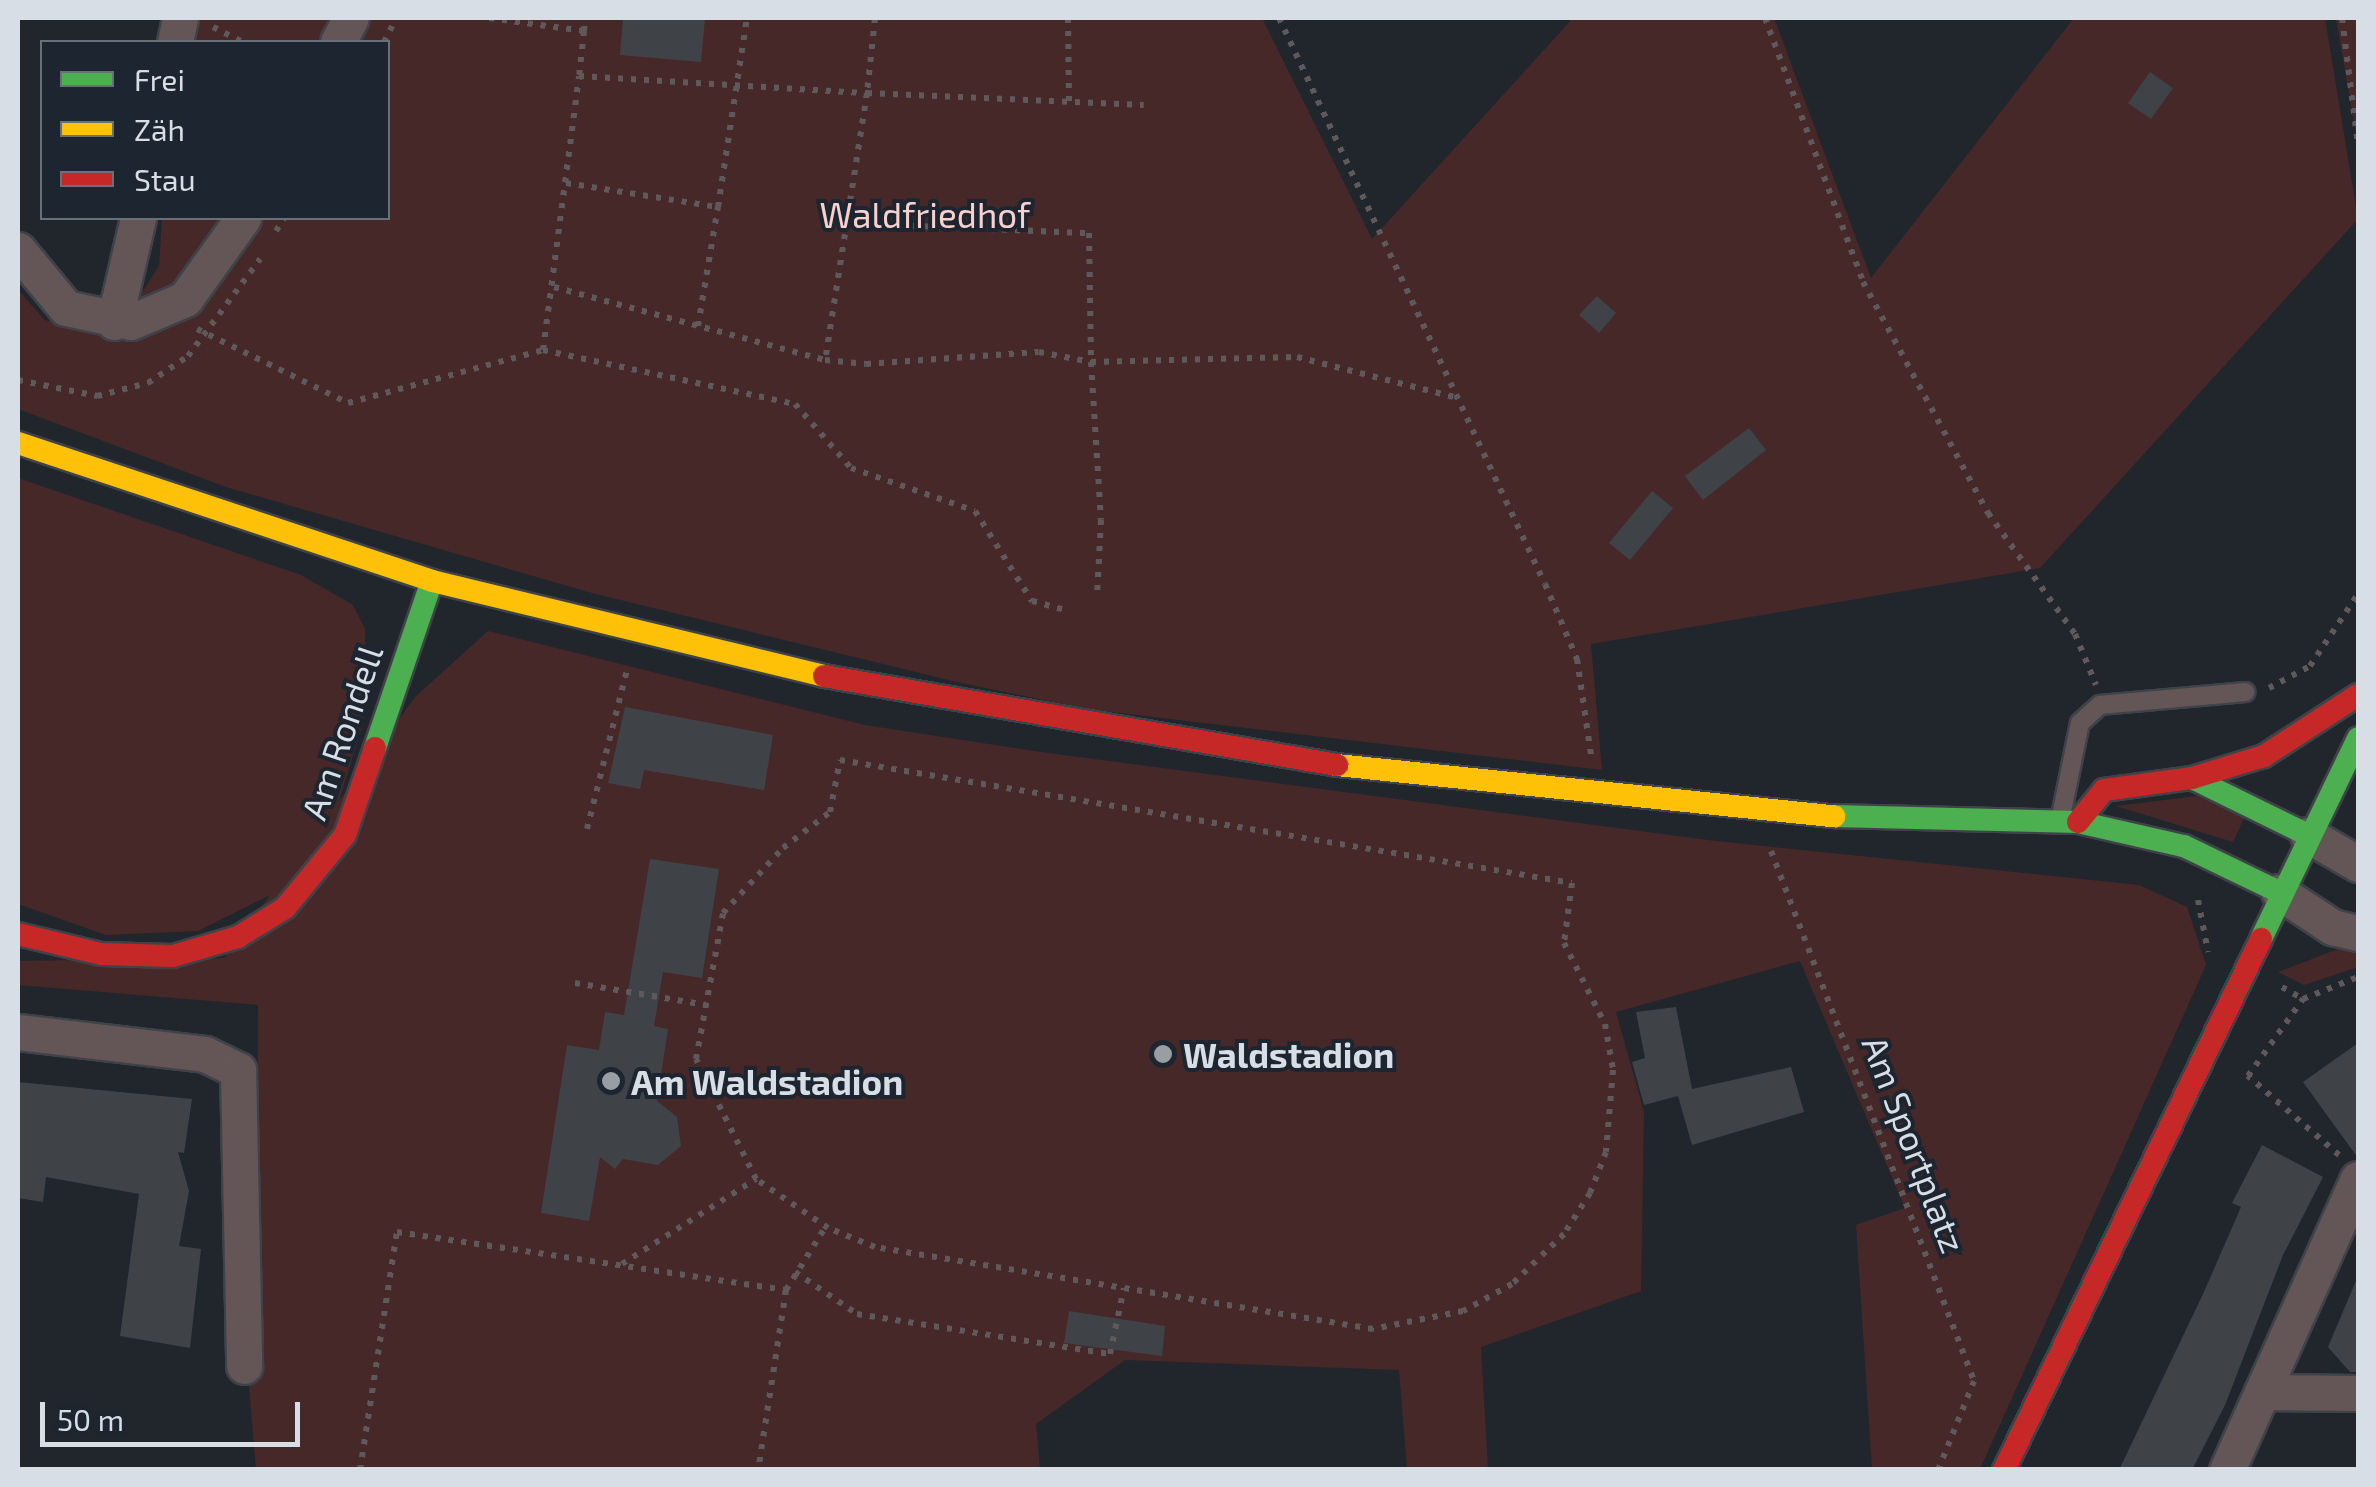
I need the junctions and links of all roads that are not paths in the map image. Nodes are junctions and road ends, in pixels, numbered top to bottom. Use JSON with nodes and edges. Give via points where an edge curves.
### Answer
{"nodes":[{"id":1,"x":351,"y":18,"type":"edge"},
{"id":2,"x":339,"y":40,"type":"edge"},
{"id":3,"x":138,"y":220,"type":"edge"},
{"id":4,"x":242,"y":220,"type":"edge"},
{"id":5,"x":18,"y":250,"type":"edge"},
{"id":6,"x":114,"y":322,"type":"junction"},
{"id":7,"x":18,"y":443,"type":"edge"},
{"id":8,"x":432,"y":581,"type":"junction"},
{"id":9,"x":2245,"y":692,"type":"road end"},
{"id":10,"x":2358,"y":696,"type":"edge"},
{"id":11,"x":2358,"y":738,"type":"edge"},
{"id":12,"x":2192,"y":778,"type":"junction"},
{"id":13,"x":2069,"y":822,"type":"junction"},
{"id":14,"x":2308,"y":835,"type":"junction"},
{"id":15,"x":2358,"y":864,"type":"edge"},
{"id":16,"x":2278,"y":892,"type":"junction"},
{"id":17,"x":2358,"y":932,"type":"edge"},
{"id":18,"x":18,"y":934,"type":"edge"},
{"id":19,"x":18,"y":1032,"type":"edge"},
{"id":20,"x":2352,"y":1170,"type":"edge"},
{"id":21,"x":244,"y":1366,"type":"dead end"},
{"id":22,"x":2262,"y":1392,"type":"junction"},
{"id":23,"x":2358,"y":1393,"type":"edge"},
{"id":24,"x":2004,"y":1470,"type":"edge"},
{"id":25,"x":2227,"y":1470,"type":"edge"}],
"edges":[{"from":1,"to":2,"type":"street"},
{"from":3,"to":6,"type":"street"},
{"from":4,"to":6,"type":"street","via":[[198,285],[164,313]]},
{"from":5,"to":6,"type":"street","via":[[56,302]]},
{"from":7,"to":8,"type":"main road"},
{"from":8,"to":13,"type":"main road","via":[[911,696],[1278,758],[1829,816]]},
{"from":8,"to":18,"type":"main road","name":"Am Rondell","via":[[345,835],[285,908],[238,937],[173,956],[101,954]]},
{"from":9,"to":13,"type":"lane","via":[[2100,706],[2080,723]]},
{"from":10,"to":12,"type":"main road","via":[[2287,746]]},
{"from":11,"to":14,"type":"main road"},
{"from":12,"to":13,"type":"main road","via":[[2104,790]]},
{"from":12,"to":14,"type":"main road"},
{"from":13,"to":16,"type":"main road","via":[[2184,846]]},
{"from":14,"to":15,"type":"street"},
{"from":14,"to":16,"type":"main road"},
{"from":16,"to":17,"type":"street","via":[[2332,927]]},
{"from":16,"to":24,"type":"main road"},
{"from":19,"to":21,"type":"street","via":[[205,1054],[238,1070]]},
{"from":20,"to":22,"type":"street"},
{"from":22,"to":23,"type":"street"},
{"from":22,"to":25,"type":"street"}]}
